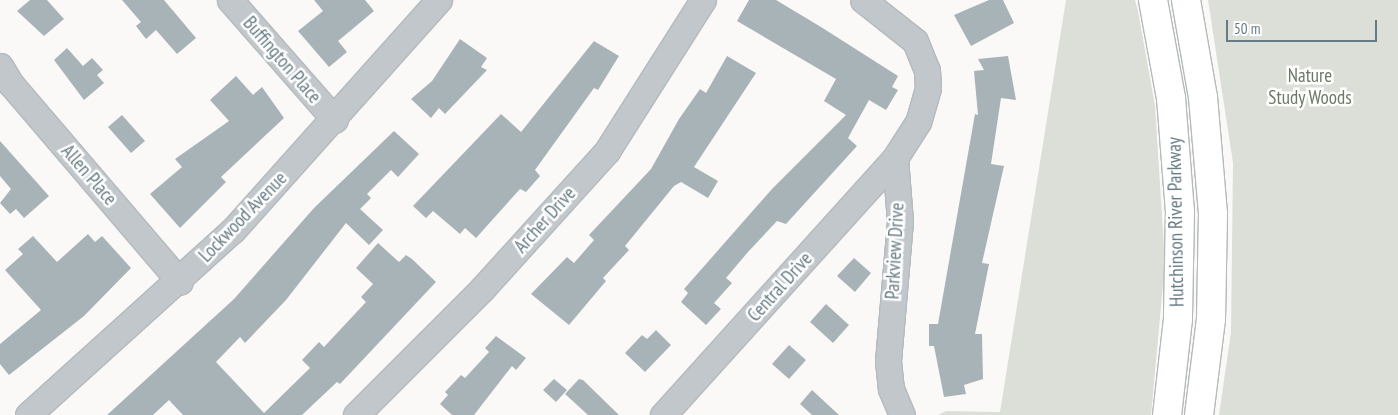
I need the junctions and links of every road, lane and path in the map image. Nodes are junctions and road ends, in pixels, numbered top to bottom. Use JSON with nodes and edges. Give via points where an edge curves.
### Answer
{"nodes":[{"id":1,"x":230,"y":0,"type":"edge"},
{"id":2,"x":439,"y":0,"type":"edge"},
{"id":3,"x":703,"y":0,"type":"edge"},
{"id":4,"x":863,"y":0,"type":"edge"},
{"id":5,"x":1153,"y":0,"type":"edge"},
{"id":6,"x":1186,"y":0,"type":"edge"},
{"id":7,"x":0,"y":66,"type":"edge"},
{"id":8,"x":335,"y":120,"type":"junction"},
{"id":9,"x":895,"y":158,"type":"junction"},
{"id":10,"x":180,"y":282,"type":"junction"},
{"id":11,"x":28,"y":415,"type":"edge"},
{"id":12,"x":356,"y":415,"type":"edge"},
{"id":13,"x":664,"y":415,"type":"edge"},
{"id":14,"x":902,"y":415,"type":"edge"},
{"id":15,"x":1167,"y":415,"type":"edge"},
{"id":16,"x":1199,"y":415,"type":"edge"}],
"edges":[{"from":1,"to":8,"type":"street","name":"Buffington Place"},
{"from":2,"to":8,"type":"street","name":"Lockwood Avenue"},
{"from":3,"to":12,"type":"street","name":"Archer Drive","via":[[607,151],[482,289]]},
{"from":4,"to":9,"type":"street","via":[[915,40],[927,70],[928,88],[918,122]]},
{"from":5,"to":15,"type":"highway","name":"Hutchinson River Parkway","via":[[1172,106],[1180,212],[1178,319]]},
{"from":6,"to":16,"type":"highway","name":"Hutchinson River Parkway","via":[[1207,127],[1213,214],[1211,319]]},
{"from":7,"to":10,"type":"street","name":"Allen Place","via":[[10,84]]},
{"from":8,"to":10,"type":"street","name":"Lockwood Avenue"},
{"from":9,"to":13,"type":"street","name":"Central Drive"},
{"from":9,"to":14,"type":"street","name":"Parkview Drive","via":[[900,221],[888,361],[891,389]]},
{"from":10,"to":11,"type":"street","name":"Lockwood Avenue"}]}
